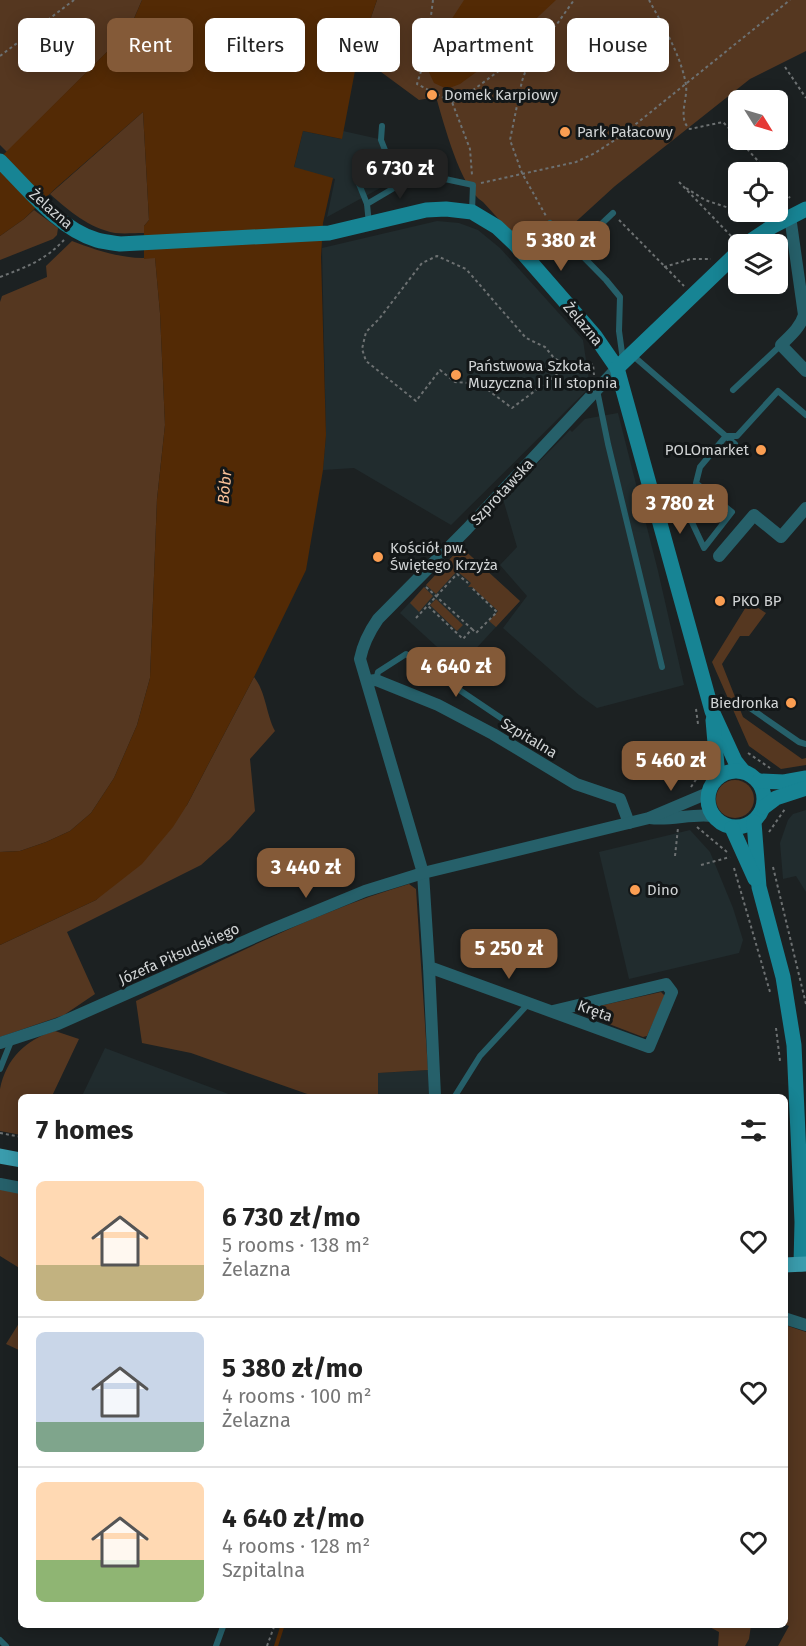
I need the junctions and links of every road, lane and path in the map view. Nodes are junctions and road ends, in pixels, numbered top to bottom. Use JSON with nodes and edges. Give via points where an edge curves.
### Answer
{"nodes":[{"id":1,"x":74,"y":0,"type":"edge"},
{"id":2,"x":433,"y":0,"type":"edge"},
{"id":3,"x":574,"y":0,"type":"edge"},
{"id":4,"x":649,"y":0,"type":"edge"},
{"id":5,"x":790,"y":0,"type":"edge"},
{"id":6,"x":555,"y":26,"type":"edge"},
{"id":7,"x":0,"y":56,"type":"edge"},
{"id":8,"x":785,"y":67,"type":"dead end"},
{"id":9,"x":497,"y":72,"type":"edge"},
{"id":10,"x":525,"y":72,"type":"edge"},
{"id":11,"x":686,"y":84,"type":"junction"},
{"id":12,"x":806,"y":98,"type":"edge"},
{"id":13,"x":452,"y":102,"type":"junction"},
{"id":14,"x":382,"y":126,"type":"dead end"},
{"id":15,"x":728,"y":126,"type":"edge"},
{"id":16,"x":749,"y":150,"type":"edge"},
{"id":17,"x":0,"y":161,"type":"edge"},
{"id":18,"x":759,"y":162,"type":"edge"},
{"id":19,"x":522,"y":172,"type":"junction"},
{"id":20,"x":679,"y":182,"type":"dead end"},
{"id":21,"x":359,"y":184,"type":"dead end"},
{"id":22,"x":399,"y":185,"type":"junction"},
{"id":23,"x":473,"y":185,"type":"junction"},
{"id":24,"x":683,"y":186,"type":"junction"},
{"id":25,"x":788,"y":196,"type":"edge"},
{"id":26,"x":790,"y":198,"type":"dead end"},
{"id":27,"x":367,"y":204,"type":"junction"},
{"id":28,"x":728,"y":207,"type":"edge"},
{"id":29,"x":806,"y":209,"type":"edge"},
{"id":30,"x":472,"y":212,"type":"junction"},
{"id":31,"x":613,"y":213,"type":"joint"},
{"id":32,"x":790,"y":216,"type":"junction"},
{"id":33,"x":550,"y":223,"type":"joint"},
{"id":34,"x":369,"y":224,"type":"junction"},
{"id":35,"x":75,"y":230,"type":"junction"},
{"id":36,"x":729,"y":234,"type":"edge"},
{"id":37,"x":758,"y":234,"type":"edge"},
{"id":38,"x":575,"y":249,"type":"junction"},
{"id":39,"x":728,"y":256,"type":"edge"},
{"id":40,"x":712,"y":259,"type":"dead end"},
{"id":41,"x":664,"y":267,"type":"junction"},
{"id":42,"x":0,"y":278,"type":"edge"},
{"id":43,"x":802,"y":282,"type":"edge"},
{"id":44,"x":684,"y":286,"type":"dead end"},
{"id":45,"x":781,"y":345,"type":"junction"},
{"id":46,"x":623,"y":361,"type":"junction"},
{"id":47,"x":567,"y":367,"type":"dead end"},
{"id":48,"x":806,"y":371,"type":"edge"},
{"id":49,"x":597,"y":389,"type":"junction"},
{"id":50,"x":733,"y":390,"type":"dead end"},
{"id":51,"x":806,"y":415,"type":"edge"},
{"id":52,"x":726,"y":436,"type":"junction"},
{"id":53,"x":735,"y":444,"type":"dead end"},
{"id":54,"x":653,"y":498,"type":"junction"},
{"id":55,"x":806,"y":508,"type":"edge"},
{"id":56,"x":719,"y":556,"type":"dead end"},
{"id":57,"x":418,"y":579,"type":"junction"},
{"id":58,"x":468,"y":583,"type":"dead end"},
{"id":59,"x":472,"y":588,"type":"dead end"},
{"id":60,"x":436,"y":596,"type":"junction"},
{"id":61,"x":428,"y":606,"type":"junction"},
{"id":62,"x":416,"y":618,"type":"dead end"},
{"id":63,"x":472,"y":629,"type":"junction"},
{"id":64,"x":662,"y":667,"type":"dead end"},
{"id":65,"x":371,"y":681,"type":"junction"},
{"id":66,"x":740,"y":701,"type":"dead end"},
{"id":67,"x":712,"y":711,"type":"junction"},
{"id":68,"x":501,"y":718,"type":"dead end"},
{"id":69,"x":806,"y":744,"type":"edge"},
{"id":70,"x":743,"y":771,"type":"junction"},
{"id":71,"x":718,"y":777,"type":"junction"},
{"id":72,"x":806,"y":778,"type":"edge"},
{"id":73,"x":759,"y":781,"type":"junction"},
{"id":74,"x":806,"y":788,"type":"edge"},
{"id":75,"x":708,"y":793,"type":"junction"},
{"id":76,"x":764,"y":807,"type":"junction"},
{"id":77,"x":713,"y":816,"type":"junction"},
{"id":78,"x":649,"y":818,"type":"junction"},
{"id":79,"x":754,"y":822,"type":"junction"},
{"id":80,"x":629,"y":823,"type":"junction"},
{"id":81,"x":678,"y":825,"type":"dead end"},
{"id":82,"x":732,"y":828,"type":"junction"},
{"id":83,"x":675,"y":856,"type":"dead end"},
{"id":84,"x":730,"y":857,"type":"dead end"},
{"id":85,"x":771,"y":861,"type":"dead end"},
{"id":86,"x":701,"y":865,"type":"dead end"},
{"id":87,"x":423,"y":873,"type":"junction"},
{"id":88,"x":759,"y":887,"type":"junction"},
{"id":89,"x":429,"y":967,"type":"junction"},
{"id":90,"x":530,"y":1003,"type":"junction"},
{"id":91,"x":806,"y":1004,"type":"edge"},
{"id":92,"x":553,"y":1011,"type":"junction"},
{"id":93,"x":13,"y":1039,"type":"junction"},
{"id":94,"x":0,"y":1043,"type":"edge"},
{"id":95,"x":0,"y":1070,"type":"edge"},
{"id":96,"x":435,"y":1094,"type":"edge"},
{"id":97,"x":456,"y":1094,"type":"edge"},
{"id":98,"x":0,"y":1133,"type":"edge"},
{"id":99,"x":18,"y":1136,"type":"edge"},
{"id":100,"x":0,"y":1156,"type":"edge"},
{"id":101,"x":18,"y":1159,"type":"edge"},
{"id":102,"x":0,"y":1184,"type":"edge"},
{"id":103,"x":18,"y":1187,"type":"edge"},
{"id":104,"x":804,"y":1264,"type":"edge"},
{"id":105,"x":788,"y":1265,"type":"edge"},
{"id":106,"x":788,"y":1319,"type":"edge"},
{"id":107,"x":806,"y":1325,"type":"edge"},
{"id":108,"x":222,"y":1628,"type":"edge"},
{"id":109,"x":274,"y":1628,"type":"edge"},
{"id":110,"x":0,"y":1640,"type":"edge"},
{"id":111,"x":6,"y":1646,"type":"edge"},
{"id":112,"x":216,"y":1646,"type":"edge"},
{"id":113,"x":267,"y":1646,"type":"edge"}],
"edges":[{"from":1,"to":7,"type":"path"},
{"from":2,"to":13,"type":"path","via":[[426,55],[417,84]]},
{"from":3,"to":6,"type":"path"},
{"from":4,"to":11,"type":"path","via":[[675,51]]},
{"from":5,"to":11,"type":"path"},
{"from":8,"to":12,"type":"path"},
{"from":9,"to":13,"type":"path"},
{"from":10,"to":19,"type":"path","via":[[510,140]]},
{"from":11,"to":15,"type":"path","via":[[686,126],[697,129],[725,123]]},
{"from":11,"to":19,"type":"path","via":[[595,153],[576,162]]},
{"from":13,"to":23,"type":"path","via":[[470,149]]},
{"from":14,"to":22,"type":"lane","via":[[381,140]]},
{"from":16,"to":18,"type":"path"},
{"from":17,"to":35,"type":"street","name":"Żelazna","via":[[53,214]]},
{"from":19,"to":23,"type":"path"},
{"from":19,"to":33,"type":"path"},
{"from":20,"to":24,"type":"path"},
{"from":21,"to":27,"type":"lane"},
{"from":22,"to":23,"type":"lane","via":[[445,179]]},
{"from":22,"to":27,"type":"lane"},
{"from":23,"to":30,"type":"lane"},
{"from":24,"to":28,"type":"path","via":[[705,200]]},
{"from":24,"to":36,"type":"path"},
{"from":25,"to":26,"type":"path"},
{"from":27,"to":34,"type":"lane"},
{"from":29,"to":32,"type":"street","name":"Szprotawska"},
{"from":30,"to":34,"type":"street","name":"Żelazna","via":[[426,210]]},
{"from":30,"to":46,"type":"street","name":"Żelazna","via":[[515,244],[594,336]]},
{"from":31,"to":38,"type":"lane"},
{"from":31,"to":41,"type":"path"},
{"from":32,"to":37,"type":"street","name":"Szprotawska"},
{"from":32,"to":43,"type":"street"},
{"from":33,"to":38,"type":"lane"},
{"from":34,"to":35,"type":"street","name":"Żelazna","via":[[329,233],[143,244],[97,240]]},
{"from":35,"to":42,"type":"path","via":[[36,264]]},
{"from":38,"to":46,"type":"lane","via":[[620,297]]},
{"from":39,"to":46,"type":"street","name":"Szprotawska"},
{"from":40,"to":41,"type":"path","via":[[692,259]]},
{"from":41,"to":44,"type":"path"},
{"from":43,"to":45,"type":"street","via":[[802,322]]},
{"from":45,"to":48,"type":"street"},
{"from":45,"to":50,"type":"lane"},
{"from":46,"to":49,"type":"street","name":"Szprotawska"},
{"from":46,"to":52,"type":"lane"},
{"from":46,"to":54,"type":"street","name":"Żelazna"},
{"from":47,"to":49,"type":"path","via":[[512,408],[480,384],[455,382],[440,370],[416,401],[366,361],[362,349],[366,332],[422,263],[437,256],[466,269],[526,338],[545,347],[554,358],[568,366],[592,364]]},
{"from":49,"to":57,"type":"street","name":"Szprotawska"},
{"from":49,"to":64,"type":"lane"},
{"from":51,"to":52,"type":"lane","via":[[778,391],[737,436]]},
{"from":52,"to":53,"type":"lane"},
{"from":52,"to":54,"type":"lane","via":[[700,467],[696,483],[732,512],[704,548],[682,501],[673,496]]},
{"from":54,"to":67,"type":"street","name":"Żelazna"},
{"from":55,"to":56,"type":"street","via":[[781,537],[754,515]]},
{"from":57,"to":60,"type":"path"},
{"from":57,"to":65,"type":"street","name":"Szprotawska","via":[[370,631],[362,648],[360,659]]},
{"from":58,"to":60,"type":"path","via":[[458,574]]},
{"from":59,"to":63,"type":"path","via":[[497,612],[476,633]]},
{"from":60,"to":61,"type":"path"},
{"from":60,"to":63,"type":"path"},
{"from":61,"to":62,"type":"path"},
{"from":61,"to":63,"type":"path","via":[[463,639]]},
{"from":65,"to":68,"type":"lane","via":[[406,654]]},
{"from":65,"to":80,"type":"street","name":"Szpitalna","via":[[438,705],[576,784],[620,798]]},
{"from":65,"to":87,"type":"street","name":"Szprotawska"},
{"from":66,"to":69,"type":"lane"},
{"from":67,"to":70,"type":"street"},
{"from":67,"to":71,"type":"street"},
{"from":70,"to":71,"type":"street"},
{"from":70,"to":73,"type":"street"},
{"from":71,"to":75,"type":"street"},
{"from":72,"to":73,"type":"street"},
{"from":73,"to":76,"type":"street"},
{"from":74,"to":76,"type":"street","via":[[776,798]]},
{"from":75,"to":77,"type":"street"},
{"from":75,"to":78,"type":"street"},
{"from":76,"to":79,"type":"street"},
{"from":77,"to":78,"type":"street"},
{"from":77,"to":82,"type":"street"},
{"from":78,"to":80,"type":"street","name":"Józefa Piłsudskiego"},
{"from":79,"to":82,"type":"street"},
{"from":79,"to":88,"type":"street"},
{"from":80,"to":87,"type":"street","name":"Józefa Piłsudskiego"},
{"from":81,"to":83,"type":"path"},
{"from":82,"to":88,"type":"street"},
{"from":84,"to":86,"type":"path"},
{"from":85,"to":91,"type":"path"},
{"from":87,"to":89,"type":"street"},
{"from":87,"to":93,"type":"street","name":"Józefa Piłsudskiego","via":[[343,900],[58,1024]]},
{"from":88,"to":104,"type":"street","via":[[783,977],[794,1045]]},
{"from":89,"to":90,"type":"street","name":"Kręta"},
{"from":89,"to":96,"type":"street"},
{"from":90,"to":92,"type":"street","name":"Kręta"},
{"from":90,"to":97,"type":"lane","via":[[480,1056]]},
{"from":92,"to":92,"type":"street","name":"Kręta","via":[[649,1047],[672,992],[666,984]]},
{"from":93,"to":94,"type":"street","name":"Józefa Piłsudskiego"},
{"from":93,"to":95,"type":"lane"},
{"from":98,"to":99,"type":"path"},
{"from":100,"to":101,"type":"main road"},
{"from":102,"to":103,"type":"street"},
{"from":104,"to":105,"type":"main road"},
{"from":106,"to":107,"type":"street"},
{"from":108,"to":112,"type":"lane"},
{"from":109,"to":113,"type":"path"},
{"from":110,"to":111,"type":"lane"}]}
